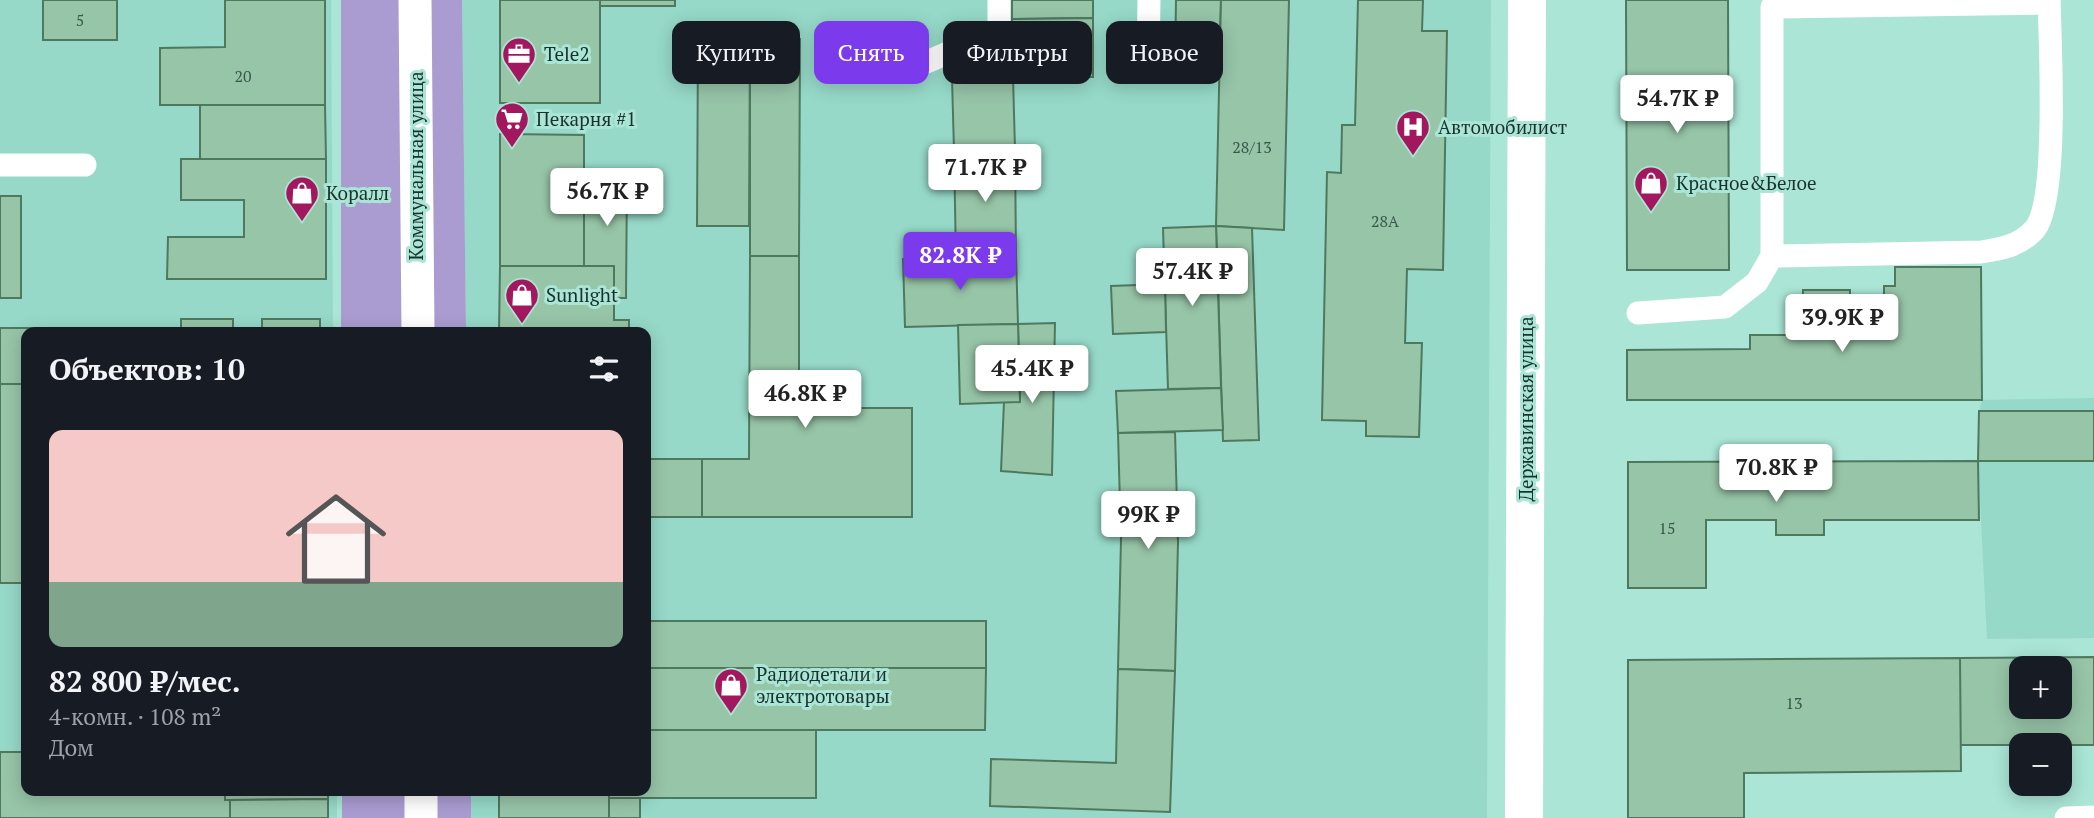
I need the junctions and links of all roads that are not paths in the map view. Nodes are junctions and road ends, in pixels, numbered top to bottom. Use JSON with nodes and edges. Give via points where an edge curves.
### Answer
{"nodes":[{"id":1,"x":415,"y":0,"type":"edge"},
{"id":2,"x":999,"y":0,"type":"edge"},
{"id":3,"x":1149,"y":0,"type":"edge"},
{"id":4,"x":1527,"y":0,"type":"edge"},
{"id":5,"x":2049,"y":1,"type":"edge"},
{"id":6,"x":1149,"y":21,"type":"edge"},
{"id":7,"x":929,"y":61,"type":"edge"},
{"id":8,"x":0,"y":165,"type":"edge"},
{"id":9,"x":85,"y":165,"type":"dead end"},
{"id":10,"x":1772,"y":256,"type":"junction"},
{"id":11,"x":1638,"y":313,"type":"dead end"},
{"id":12,"x":418,"y":327,"type":"edge"},
{"id":13,"x":421,"y":796,"type":"edge"},
{"id":14,"x":421,"y":818,"type":"edge"},
{"id":15,"x":1524,"y":818,"type":"edge"}],
"edges":[{"from":1,"to":12,"type":"street","name":"Коммунальная улица"},
{"from":2,"to":7,"type":"lane","via":[[999,31]]},
{"from":3,"to":6,"type":"lane"},
{"from":4,"to":15,"type":"street","name":"Державинская улица"},
{"from":5,"to":10,"type":"lane","via":[[2048,194],[2036,228],[2012,247],[1981,252]]},
{"from":5,"to":10,"type":"lane","via":[[1772,7]]},
{"from":8,"to":9,"type":"lane"},
{"from":10,"to":11,"type":"lane","via":[[1757,282],[1725,307]]},
{"from":13,"to":14,"type":"street"}]}
